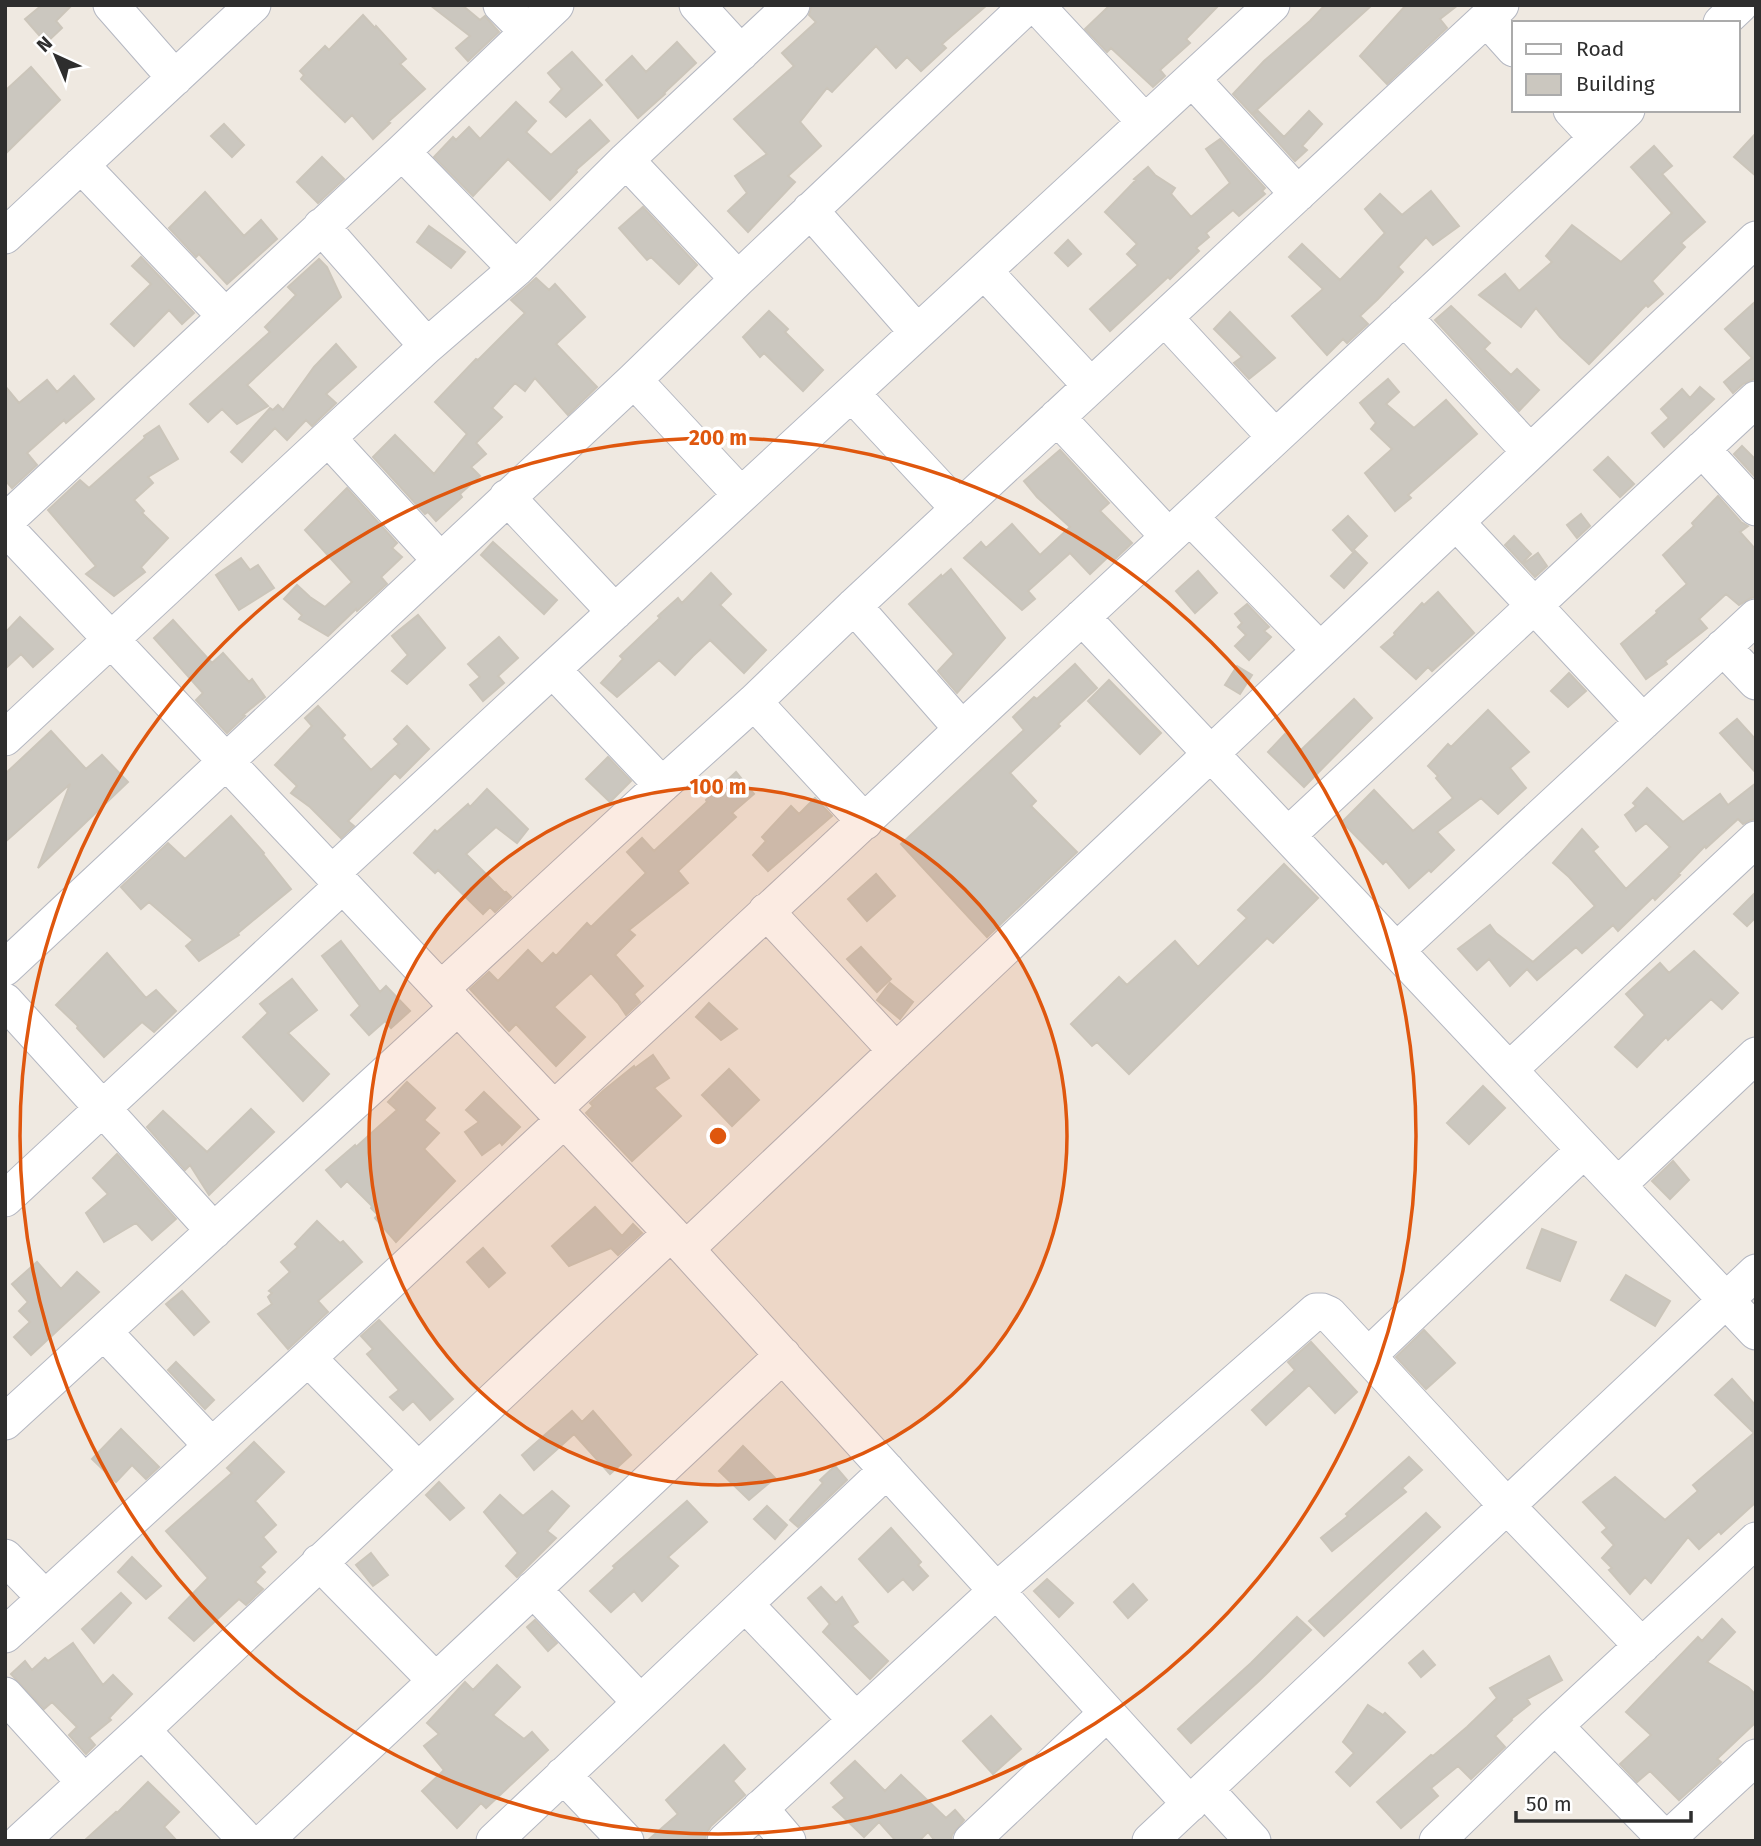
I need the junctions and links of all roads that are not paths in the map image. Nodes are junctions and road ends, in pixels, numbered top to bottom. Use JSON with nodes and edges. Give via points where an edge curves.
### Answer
{"nodes":[{"id":1,"x":111,"y":5,"type":"edge"},
{"id":2,"x":253,"y":5,"type":"edge"},
{"id":3,"x":500,"y":5,"type":"edge"},
{"id":4,"x":556,"y":5,"type":"edge"},
{"id":5,"x":697,"y":5,"type":"edge"},
{"id":6,"x":792,"y":5,"type":"edge"},
{"id":7,"x":1028,"y":5,"type":"edge"},
{"id":8,"x":1036,"y":5,"type":"edge"},
{"id":9,"x":1272,"y":5,"type":"edge"},
{"id":10,"x":1740,"y":5,"type":"edge"},
{"id":11,"x":1494,"y":12,"type":"edge"},
{"id":12,"x":1723,"y":21,"type":"edge"},
{"id":13,"x":1756,"y":22,"type":"edge"},
{"id":14,"x":528,"y":32,"type":"junction"},
{"id":15,"x":1512,"y":45,"type":"edge"},
{"id":16,"x":741,"y":52,"type":"junction"},
{"id":17,"x":175,"y":78,"type":"junction"},
{"id":18,"x":1192,"y":79,"type":"junction"},
{"id":19,"x":1573,"y":112,"type":"edge"},
{"id":20,"x":1625,"y":112,"type":"edge"},
{"id":21,"x":1145,"y":122,"type":"junction"},
{"id":22,"x":1597,"y":138,"type":"junction"},
{"id":23,"x":402,"y":152,"type":"junction"},
{"id":24,"x":626,"y":160,"type":"junction"},
{"id":25,"x":81,"y":165,"type":"junction"},
{"id":26,"x":1298,"y":194,"type":"junction"},
{"id":27,"x":810,"y":210,"type":"junction"},
{"id":28,"x":321,"y":226,"type":"junction"},
{"id":29,"x":5,"y":236,"type":"edge"},
{"id":30,"x":1756,"y":239,"type":"edge"},
{"id":31,"x":516,"y":269,"type":"junction"},
{"id":32,"x":984,"y":271,"type":"junction"},
{"id":33,"x":738,"y":279,"type":"junction"},
{"id":34,"x":225,"y":316,"type":"junction"},
{"id":35,"x":1404,"y":317,"type":"junction"},
{"id":36,"x":1165,"y":318,"type":"junction"},
{"id":37,"x":917,"y":332,"type":"junction"},
{"id":38,"x":427,"y":345,"type":"junction"},
{"id":39,"x":634,"y":380,"type":"junction"},
{"id":40,"x":1091,"y":386,"type":"junction"},
{"id":41,"x":852,"y":394,"type":"junction"},
{"id":42,"x":1756,"y":399,"type":"edge"},
{"id":43,"x":1057,"y":417,"type":"junction"},
{"id":44,"x":1275,"y":437,"type":"junction"},
{"id":45,"x":328,"y":439,"type":"junction"},
{"id":46,"x":1702,"y":449,"type":"junction"},
{"id":47,"x":1530,"y":452,"type":"junction"},
{"id":48,"x":741,"y":495,"type":"junction"},
{"id":49,"x":507,"y":497,"type":"junction"},
{"id":50,"x":1756,"y":508,"type":"edge"},
{"id":51,"x":959,"y":509,"type":"junction"},
{"id":52,"x":5,"y":522,"type":"edge"},
{"id":53,"x":1456,"y":522,"type":"junction"},
{"id":54,"x":5,"y":527,"type":"edge"},
{"id":55,"x":1179,"y":527,"type":"junction"},
{"id":56,"x":440,"y":559,"type":"junction"},
{"id":57,"x":854,"y":606,"type":"junction"},
{"id":58,"x":1534,"y":606,"type":"junction"},
{"id":59,"x":615,"y":612,"type":"junction"},
{"id":60,"x":1082,"y":617,"type":"junction"},
{"id":61,"x":1756,"y":617,"type":"edge"},
{"id":62,"x":112,"y":640,"type":"junction"},
{"id":63,"x":1723,"y":647,"type":"junction"},
{"id":64,"x":1320,"y":650,"type":"junction"},
{"id":65,"x":553,"y":670,"type":"junction"},
{"id":66,"x":1756,"y":682,"type":"edge"},
{"id":67,"x":754,"y":702,"type":"junction"},
{"id":68,"x":1643,"y":722,"type":"junction"},
{"id":69,"x":962,"y":729,"type":"junction"},
{"id":70,"x":5,"y":738,"type":"edge"},
{"id":71,"x":1211,"y":753,"type":"junction"},
{"id":72,"x":226,"y":761,"type":"junction"},
{"id":73,"x":662,"y":785,"type":"junction"},
{"id":74,"x":865,"y":822,"type":"junction"},
{"id":75,"x":1288,"y":835,"type":"junction"},
{"id":76,"x":1755,"y":842,"type":"edge"},
{"id":77,"x":337,"y":879,"type":"junction"},
{"id":78,"x":766,"y":911,"type":"junction"},
{"id":79,"x":1397,"y":950,"type":"junction"},
{"id":80,"x":5,"y":968,"type":"edge"},
{"id":81,"x":450,"y":998,"type":"junction"},
{"id":82,"x":5,"y":1001,"type":"edge"},
{"id":83,"x":896,"y":1051,"type":"junction"},
{"id":84,"x":1756,"y":1055,"type":"edge"},
{"id":85,"x":1509,"y":1070,"type":"junction"},
{"id":86,"x":102,"y":1109,"type":"junction"},
{"id":87,"x":559,"y":1114,"type":"junction"},
{"id":88,"x":1584,"y":1150,"type":"junction"},
{"id":89,"x":1618,"y":1185,"type":"junction"},
{"id":90,"x":5,"y":1199,"type":"edge"},
{"id":91,"x":214,"y":1231,"type":"junction"},
{"id":92,"x":679,"y":1241,"type":"junction"},
{"id":93,"x":1756,"y":1272,"type":"edge"},
{"id":94,"x":1725,"y":1300,"type":"junction"},
{"id":95,"x":104,"y":1332,"type":"junction"},
{"id":96,"x":1756,"y":1332,"type":"edge"},
{"id":97,"x":783,"y":1355,"type":"junction"},
{"id":98,"x":1368,"y":1356,"type":"junction"},
{"id":99,"x":308,"y":1358,"type":"junction"},
{"id":100,"x":5,"y":1422,"type":"edge"},
{"id":101,"x":211,"y":1446,"type":"junction"},
{"id":102,"x":418,"y":1470,"type":"junction"},
{"id":103,"x":887,"y":1470,"type":"junction"},
{"id":104,"x":1507,"y":1506,"type":"junction"},
{"id":105,"x":1756,"y":1540,"type":"edge"},
{"id":106,"x":5,"y":1557,"type":"edge"},
{"id":107,"x":319,"y":1562,"type":"junction"},
{"id":108,"x":533,"y":1589,"type":"junction"},
{"id":109,"x":996,"y":1591,"type":"junction"},
{"id":110,"x":45,"y":1598,"type":"junction"},
{"id":111,"x":745,"y":1604,"type":"junction"},
{"id":112,"x":5,"y":1635,"type":"edge"},
{"id":113,"x":1642,"y":1646,"type":"junction"},
{"id":114,"x":435,"y":1680,"type":"junction"},
{"id":115,"x":5,"y":1695,"type":"edge"},
{"id":116,"x":640,"y":1702,"type":"junction"},
{"id":117,"x":1107,"y":1713,"type":"junction"},
{"id":118,"x":856,"y":1720,"type":"junction"},
{"id":119,"x":1555,"y":1726,"type":"junction"},
{"id":120,"x":142,"y":1730,"type":"junction"},
{"id":121,"x":1753,"y":1765,"type":"edge"},
{"id":122,"x":564,"y":1775,"type":"junction"},
{"id":123,"x":84,"y":1782,"type":"junction"},
{"id":124,"x":1198,"y":1797,"type":"junction"},
{"id":125,"x":760,"y":1808,"type":"junction"},
{"id":126,"x":1452,"y":1836,"type":"edge"},
{"id":127,"x":1665,"y":1840,"type":"edge"},
{"id":128,"x":21,"y":1841,"type":"edge"},
{"id":129,"x":247,"y":1841,"type":"edge"},
{"id":130,"x":265,"y":1841,"type":"edge"},
{"id":131,"x":494,"y":1841,"type":"edge"},
{"id":132,"x":626,"y":1841,"type":"edge"},
{"id":133,"x":725,"y":1841,"type":"edge"},
{"id":134,"x":788,"y":1841,"type":"edge"},
{"id":135,"x":971,"y":1841,"type":"edge"},
{"id":136,"x":1150,"y":1841,"type":"edge"},
{"id":137,"x":1253,"y":1841,"type":"edge"}],
"edges":[{"from":1,"to":17,"type":"street"},
{"from":2,"to":17,"type":"street"},
{"from":3,"to":14,"type":"street"},
{"from":4,"to":14,"type":"street"},
{"from":5,"to":16,"type":"street"},
{"from":6,"to":16,"type":"street"},
{"from":7,"to":27,"type":"street"},
{"from":8,"to":21,"type":"street"},
{"from":9,"to":18,"type":"street"},
{"from":10,"to":12,"type":"street"},
{"from":10,"to":13,"type":"street"},
{"from":11,"to":15,"type":"street"},
{"from":11,"to":26,"type":"street"},
{"from":14,"to":23,"type":"street"},
{"from":16,"to":24,"type":"street"},
{"from":17,"to":25,"type":"street"},
{"from":18,"to":21,"type":"street"},
{"from":18,"to":26,"type":"street"},
{"from":19,"to":22,"type":"street"},
{"from":20,"to":22,"type":"street"},
{"from":21,"to":32,"type":"street"},
{"from":22,"to":35,"type":"street"},
{"from":23,"to":28,"type":"street"},
{"from":23,"to":31,"type":"street"},
{"from":24,"to":31,"type":"street"},
{"from":24,"to":33,"type":"street"},
{"from":25,"to":29,"type":"street"},
{"from":25,"to":34,"type":"street"},
{"from":26,"to":36,"type":"street"},
{"from":27,"to":33,"type":"street"},
{"from":27,"to":37,"type":"street"},
{"from":28,"to":34,"type":"street"},
{"from":28,"to":38,"type":"street"},
{"from":30,"to":47,"type":"street"},
{"from":31,"to":38,"type":"street"},
{"from":32,"to":37,"type":"street"},
{"from":32,"to":40,"type":"street"},
{"from":33,"to":39,"type":"street"},
{"from":34,"to":52,"type":"street"},
{"from":35,"to":44,"type":"street"},
{"from":35,"to":47,"type":"street"},
{"from":36,"to":40,"type":"street"},
{"from":36,"to":44,"type":"street"},
{"from":37,"to":41,"type":"street"},
{"from":38,"to":45,"type":"street"},
{"from":39,"to":48,"type":"street"},
{"from":39,"to":49,"type":"street"},
{"from":40,"to":43,"type":"street"},
{"from":41,"to":48,"type":"street"},
{"from":41,"to":51,"type":"street"},
{"from":42,"to":46,"type":"street"},
{"from":43,"to":51,"type":"street"},
{"from":43,"to":55,"type":"street"},
{"from":44,"to":55,"type":"street"},
{"from":45,"to":56,"type":"street"},
{"from":45,"to":62,"type":"street"},
{"from":46,"to":50,"type":"street"},
{"from":46,"to":58,"type":"street"},
{"from":47,"to":53,"type":"street"},
{"from":48,"to":59,"type":"street"},
{"from":49,"to":56,"type":"street"},
{"from":49,"to":59,"type":"street"},
{"from":51,"to":57,"type":"street"},
{"from":53,"to":58,"type":"street"},
{"from":53,"to":64,"type":"street"},
{"from":54,"to":62,"type":"street"},
{"from":55,"to":60,"type":"street"},
{"from":55,"to":64,"type":"street"},
{"from":56,"to":72,"type":"street"},
{"from":57,"to":67,"type":"street"},
{"from":57,"to":69,"type":"street"},
{"from":58,"to":68,"type":"street"},
{"from":58,"to":75,"type":"street"},
{"from":59,"to":65,"type":"street"},
{"from":60,"to":69,"type":"street"},
{"from":60,"to":71,"type":"street"},
{"from":61,"to":63,"type":"street"},
{"from":62,"to":70,"type":"street"},
{"from":62,"to":72,"type":"street"},
{"from":63,"to":66,"type":"street"},
{"from":63,"to":68,"type":"street"},
{"from":64,"to":71,"type":"street"},
{"from":65,"to":73,"type":"street"},
{"from":65,"to":77,"type":"street"},
{"from":67,"to":73,"type":"street"},
{"from":67,"to":74,"type":"street"},
{"from":68,"to":79,"type":"street"},
{"from":69,"to":74,"type":"street"},
{"from":71,"to":75,"type":"street"},
{"from":71,"to":83,"type":"street"},
{"from":72,"to":77,"type":"street"},
{"from":72,"to":80,"type":"street"},
{"from":73,"to":81,"type":"street"},
{"from":74,"to":78,"type":"street"},
{"from":75,"to":79,"type":"street"},
{"from":76,"to":85,"type":"street"},
{"from":77,"to":81,"type":"street"},
{"from":77,"to":86,"type":"street"},
{"from":78,"to":83,"type":"street"},
{"from":78,"to":87,"type":"street"},
{"from":79,"to":85,"type":"street"},
{"from":81,"to":87,"type":"street"},
{"from":81,"to":91,"type":"street"},
{"from":82,"to":86,"type":"street"},
{"from":83,"to":92,"type":"street"},
{"from":84,"to":89,"type":"street"},
{"from":85,"to":88,"type":"street"},
{"from":86,"to":90,"type":"street"},
{"from":86,"to":91,"type":"street"},
{"from":87,"to":92,"type":"street"},
{"from":87,"to":99,"type":"street"},
{"from":88,"to":89,"type":"street"},
{"from":88,"to":98,"type":"street"},
{"from":89,"to":94,"type":"street"},
{"from":91,"to":95,"type":"street"},
{"from":92,"to":97,"type":"street"},
{"from":92,"to":102,"type":"street"},
{"from":93,"to":94,"type":"street"},
{"from":94,"to":96,"type":"street"},
{"from":94,"to":104,"type":"street"},
{"from":95,"to":100,"type":"street"},
{"from":95,"to":101,"type":"street"},
{"from":97,"to":103,"type":"street"},
{"from":97,"to":108,"type":"street"},
{"from":98,"to":104,"type":"street"},
{"from":98,"to":109,"type":"street","via":[[1329,1314],[1316,1311]]},
{"from":99,"to":101,"type":"street"},
{"from":99,"to":102,"type":"street"},
{"from":101,"to":110,"type":"street"},
{"from":102,"to":107,"type":"street"},
{"from":103,"to":109,"type":"street"},
{"from":103,"to":111,"type":"street"},
{"from":104,"to":113,"type":"street"},
{"from":104,"to":124,"type":"street"},
{"from":105,"to":113,"type":"street"},
{"from":106,"to":110,"type":"street"},
{"from":107,"to":114,"type":"street"},
{"from":107,"to":120,"type":"street"},
{"from":108,"to":114,"type":"street"},
{"from":108,"to":116,"type":"street"},
{"from":109,"to":117,"type":"street"},
{"from":109,"to":118,"type":"street"},
{"from":110,"to":112,"type":"street"},
{"from":111,"to":116,"type":"street"},
{"from":111,"to":118,"type":"street"},
{"from":113,"to":119,"type":"street"},
{"from":114,"to":130,"type":"street"},
{"from":115,"to":123,"type":"street"},
{"from":116,"to":122,"type":"street"},
{"from":117,"to":124,"type":"street"},
{"from":117,"to":135,"type":"street"},
{"from":118,"to":125,"type":"street"},
{"from":119,"to":126,"type":"street"},
{"from":119,"to":127,"type":"street"},
{"from":120,"to":123,"type":"street"},
{"from":120,"to":129,"type":"street"},
{"from":121,"to":127,"type":"street"},
{"from":122,"to":131,"type":"street"},
{"from":122,"to":132,"type":"street"},
{"from":123,"to":128,"type":"street"},
{"from":124,"to":136,"type":"street"},
{"from":124,"to":137,"type":"street"},
{"from":125,"to":133,"type":"street"},
{"from":125,"to":134,"type":"street"}]}
